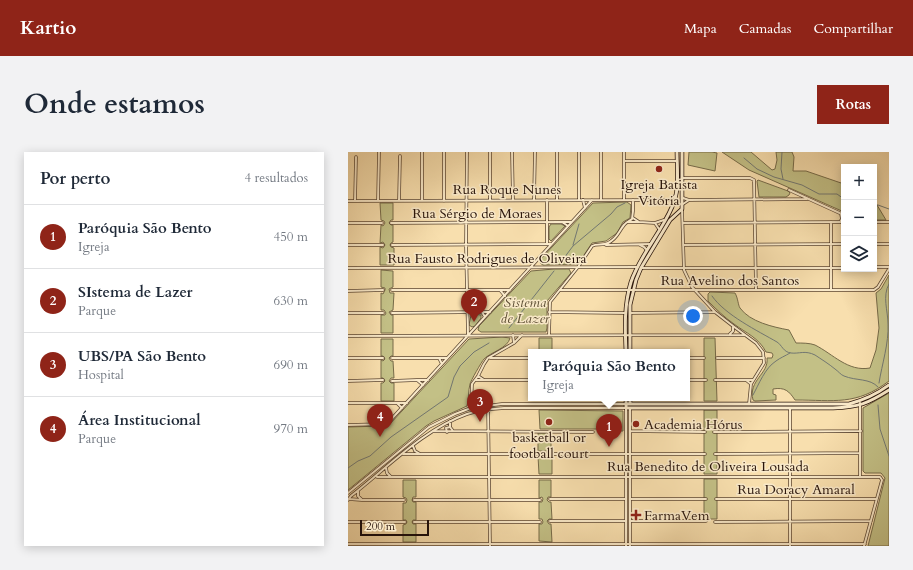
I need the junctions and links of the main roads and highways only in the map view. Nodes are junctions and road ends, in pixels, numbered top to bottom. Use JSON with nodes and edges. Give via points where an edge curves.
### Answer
{"nodes":[{"id":1,"x":677,"y":152,"type":"edge"},
{"id":2,"x":682,"y":152,"type":"edge"},
{"id":3,"x":675,"y":196,"type":"junction"},
{"id":4,"x":682,"y":198,"type":"junction"},
{"id":5,"x":673,"y":205,"type":"junction"},
{"id":6,"x":676,"y":214,"type":"junction"},
{"id":7,"x":651,"y":244,"type":"junction"},
{"id":8,"x":654,"y":246,"type":"junction"},
{"id":9,"x":639,"y":267,"type":"junction"},
{"id":10,"x":626,"y":349,"type":"edge"},
{"id":11,"x":630,"y":349,"type":"edge"},
{"id":12,"x":889,"y":384,"type":"edge"},
{"id":13,"x":889,"y":390,"type":"edge"},
{"id":14,"x":790,"y":403,"type":"junction"},
{"id":15,"x":626,"y":404,"type":"joint"},
{"id":16,"x":630,"y":404,"type":"junction"},
{"id":17,"x":749,"y":404,"type":"junction"},
{"id":18,"x":630,"y":408,"type":"junction"},
{"id":19,"x":749,"y":408,"type":"junction"},
{"id":20,"x":790,"y":408,"type":"junction"}],
"edges":[{"from":1,"to":3,"type":"main road"},
{"from":2,"to":4,"type":"main road"},
{"from":3,"to":4,"type":"main road"},
{"from":3,"to":5,"type":"main road"},
{"from":4,"to":6,"type":"main road","via":[[680,212]]},
{"from":5,"to":6,"type":"main road","via":[[672,210]]},
{"from":5,"to":7,"type":"main road"},
{"from":6,"to":8,"type":"main road"},
{"from":7,"to":8,"type":"main road"},
{"from":7,"to":9,"type":"main road"},
{"from":8,"to":9,"type":"main road","via":[[644,264]]},
{"from":9,"to":10,"type":"main road","via":[[628,290],[625,313]]},
{"from":9,"to":11,"type":"main road","via":[[630,313]]},
{"from":12,"to":14,"type":"main road","via":[[871,396],[849,404]]},
{"from":13,"to":20,"type":"main road","via":[[861,405]]},
{"from":14,"to":17,"type":"main road"},
{"from":14,"to":20,"type":"main road"},
{"from":15,"to":16,"type":"main road"},
{"from":15,"to":18,"type":"main road","via":[[626,408]]},
{"from":16,"to":17,"type":"main road"},
{"from":16,"to":18,"type":"main road"},
{"from":17,"to":19,"type":"main road"},
{"from":18,"to":19,"type":"main road"},
{"from":19,"to":20,"type":"main road"}]}
